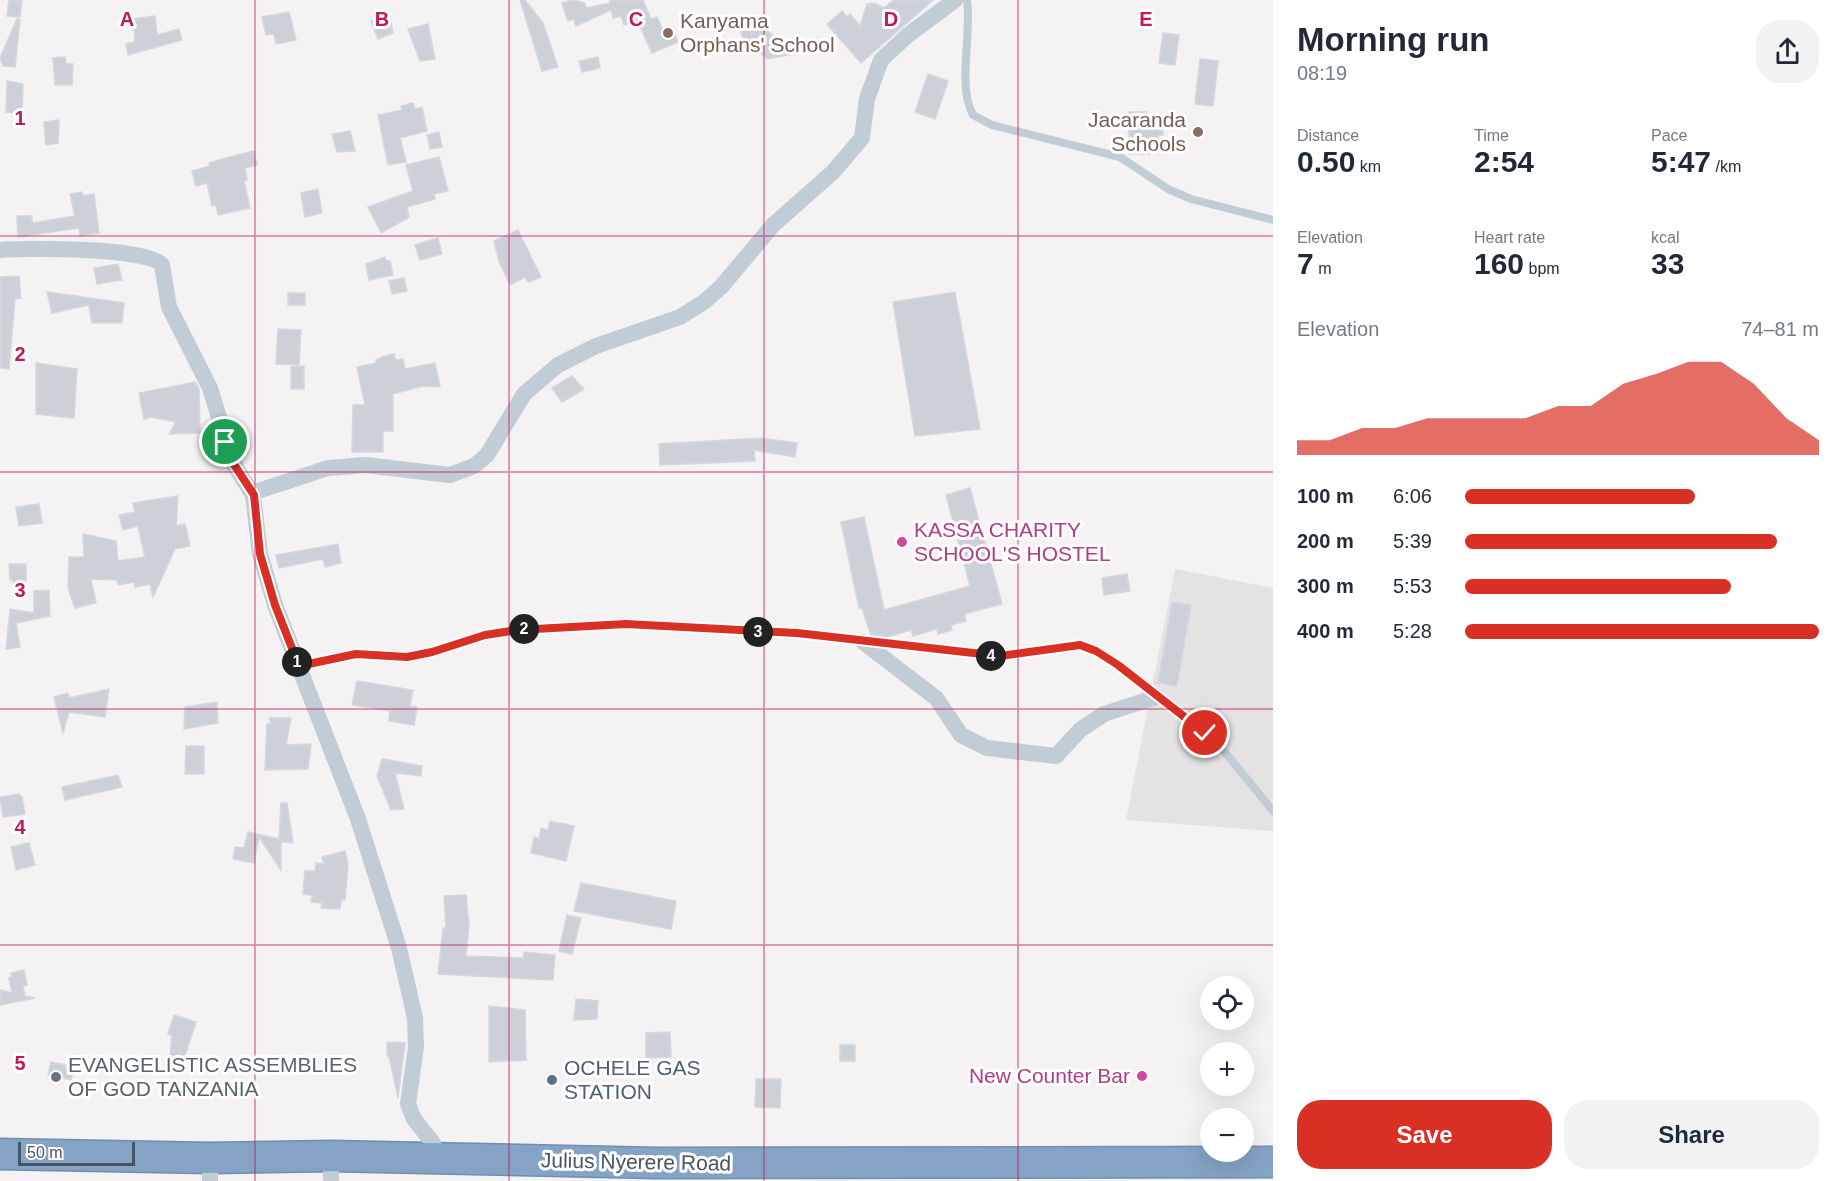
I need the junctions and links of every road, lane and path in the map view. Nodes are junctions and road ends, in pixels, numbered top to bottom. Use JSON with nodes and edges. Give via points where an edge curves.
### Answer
{"nodes":[{"id":1,"x":955,"y":0,"type":"edge"},
{"id":2,"x":967,"y":0,"type":"edge"},
{"id":3,"x":1273,"y":220,"type":"edge"},
{"id":4,"x":0,"y":250,"type":"edge"},
{"id":5,"x":252,"y":493,"type":"junction"},
{"id":6,"x":863,"y":642,"type":"junction"},
{"id":7,"x":299,"y":666,"type":"junction"},
{"id":8,"x":1156,"y":697,"type":"junction"},
{"id":9,"x":1273,"y":811,"type":"edge"},
{"id":10,"x":0,"y":1154,"type":"edge"},
{"id":11,"x":438,"y":1159,"type":"junction"},
{"id":12,"x":1273,"y":1162,"type":"edge"},
{"id":13,"x":331,"y":1168,"type":"edge"},
{"id":14,"x":210,"y":1169,"type":"edge"}],
"edges":[{"from":1,"to":5,"type":"street","via":[[881,60],[867,99],[862,138],[833,172],[773,225],[721,286],[680,317],[596,346],[558,365],[524,394],[488,455],[474,466],[450,475],[366,465],[328,468]]},
{"from":2,"to":3,"type":"lane","via":[[966,88],[973,116],[993,125],[1120,157],[1168,189],[1191,199]]},
{"from":4,"to":5,"type":"street","via":[[133,254],[161,262],[169,307],[210,388],[233,463]]},
{"from":5,"to":7,"type":"street","via":[[260,554]]},
{"from":6,"to":7,"type":"lane","via":[[797,633],[626,624],[517,630],[407,657],[356,654]]},
{"from":6,"to":8,"type":"lane","via":[[1000,656],[1080,645],[1118,665]]},
{"from":6,"to":8,"type":"street","via":[[936,698],[961,735],[987,748],[1056,756],[1080,730],[1104,714]]},
{"from":7,"to":11,"type":"street","via":[[358,819],[410,987],[417,1047],[408,1104],[410,1113],[433,1143]]},
{"from":8,"to":9,"type":"lane","via":[[1220,746]]},
{"from":10,"to":14,"type":"highway","name":"Julius Nyerere Road"},
{"from":11,"to":12,"type":"highway","name":"Julius Nyerere Road"},
{"from":11,"to":13,"type":"highway","name":"Julius Nyerere Road"},
{"from":13,"to":14,"type":"highway","name":"Julius Nyerere Road"}]}
